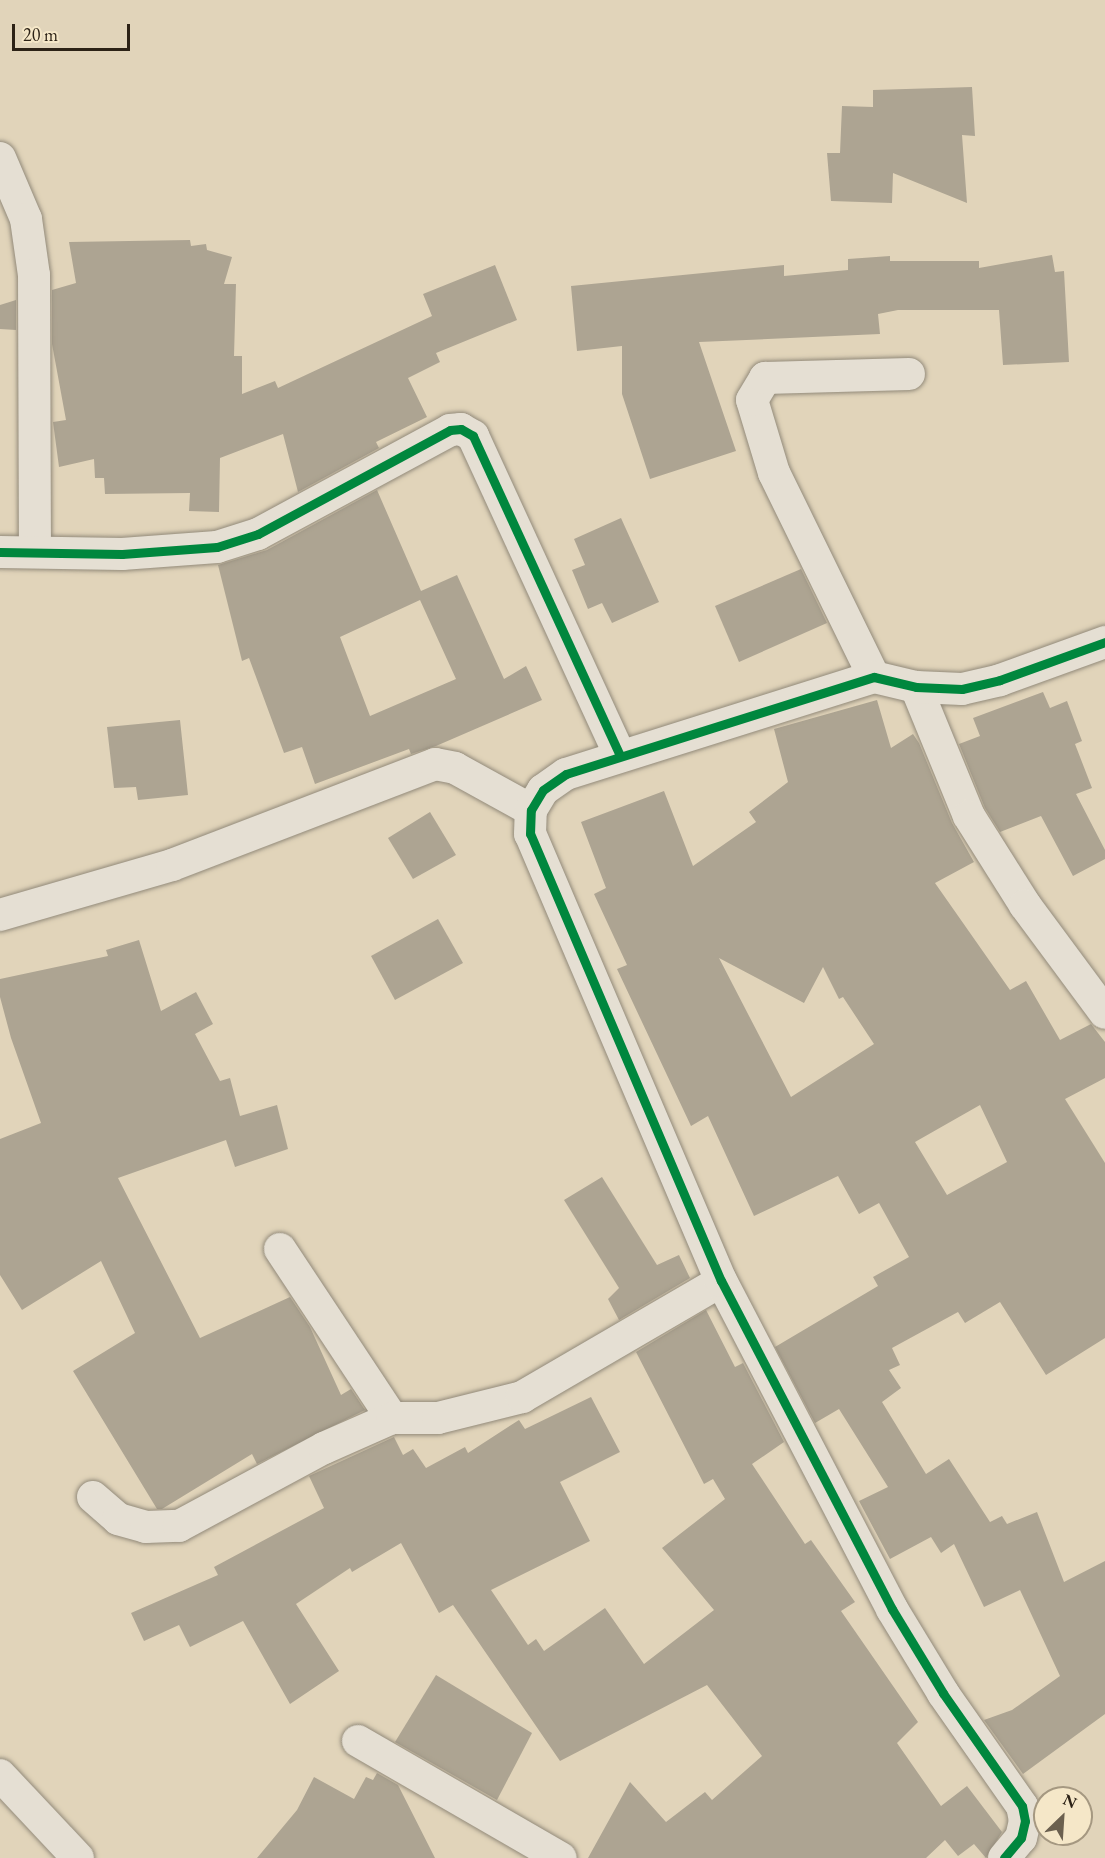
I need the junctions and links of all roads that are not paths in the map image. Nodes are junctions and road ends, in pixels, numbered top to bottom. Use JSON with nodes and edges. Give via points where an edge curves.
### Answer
{"nodes":[{"id":1,"x":0,"y":158,"type":"edge"},
{"id":2,"x":909,"y":374,"type":"dead end"},
{"id":3,"x":0,"y":552,"type":"edge"},
{"id":4,"x":35,"y":552,"type":"junction"},
{"id":5,"x":1105,"y":642,"type":"edge"},
{"id":6,"x":874,"y":677,"type":"junction"},
{"id":7,"x":916,"y":687,"type":"junction"},
{"id":8,"x":620,"y":756,"type":"junction"},
{"id":9,"x":531,"y":810,"type":"junction"},
{"id":10,"x":0,"y":915,"type":"edge"},
{"id":11,"x":1105,"y":1013,"type":"edge"},
{"id":12,"x":280,"y":1249,"type":"dead end"},
{"id":13,"x":721,"y":1281,"type":"junction"},
{"id":14,"x":392,"y":1418,"type":"junction"},
{"id":15,"x":93,"y":1497,"type":"dead end"},
{"id":16,"x":358,"y":1741,"type":"dead end"},
{"id":17,"x":0,"y":1775,"type":"edge"},
{"id":18,"x":78,"y":1858,"type":"edge"},
{"id":19,"x":561,"y":1858,"type":"edge"},
{"id":20,"x":1004,"y":1858,"type":"edge"}],
"edges":[{"from":1,"to":4,"type":"street","via":[[26,219],[34,275]]},
{"from":2,"to":6,"type":"street","via":[[765,378],[752,400],[774,473]]},
{"from":3,"to":4,"type":"street"},
{"from":4,"to":8,"type":"street","via":[[122,554],[218,547],[239,541],[450,430],[461,429],[473,436]]},
{"from":5,"to":7,"type":"street","via":[[1000,680],[962,689]]},
{"from":6,"to":7,"type":"street"},
{"from":6,"to":8,"type":"street"},
{"from":7,"to":11,"type":"street","via":[[969,816],[1025,905]]},
{"from":8,"to":9,"type":"street","via":[[566,774],[543,790]]},
{"from":9,"to":10,"type":"street","via":[[455,768],[435,764],[172,865]]},
{"from":9,"to":13,"type":"street","via":[[530,834]]},
{"from":12,"to":14,"type":"street"},
{"from":13,"to":14,"type":"street","via":[[522,1397],[438,1418]]},
{"from":13,"to":20,"type":"street","via":[[892,1610],[943,1693],[1022,1806],[1025,1821],[1021,1838]]},
{"from":14,"to":15,"type":"street","via":[[324,1448],[179,1526],[146,1527],[118,1519]]},
{"from":16,"to":19,"type":"street"},
{"from":17,"to":18,"type":"street"}]}
